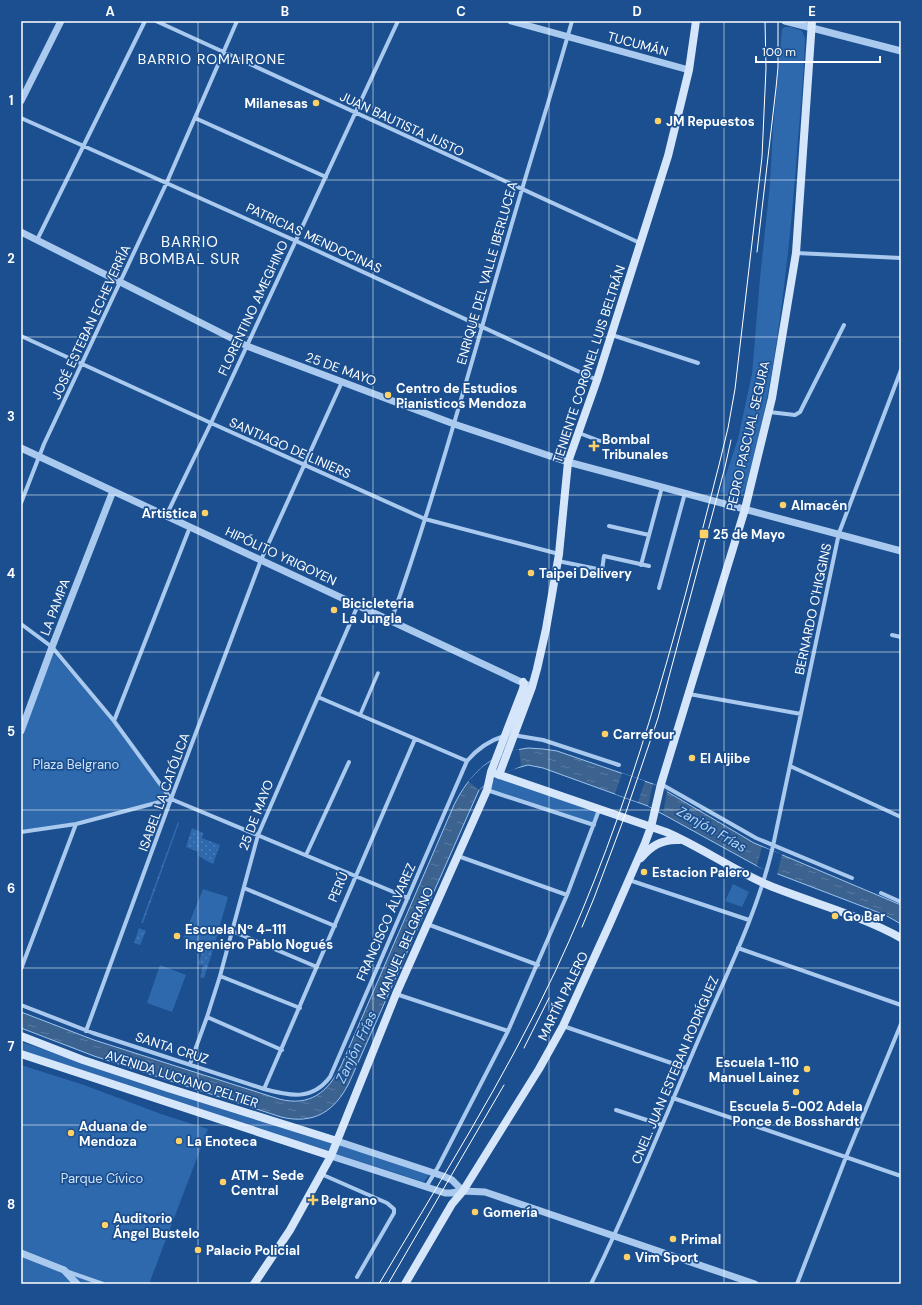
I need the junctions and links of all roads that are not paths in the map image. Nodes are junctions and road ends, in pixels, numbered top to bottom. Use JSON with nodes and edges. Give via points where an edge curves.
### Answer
{"nodes":[{"id":1,"x":61,"y":21,"type":"edge"},
{"id":2,"x":145,"y":21,"type":"edge"},
{"id":3,"x":156,"y":21,"type":"edge"},
{"id":4,"x":238,"y":21,"type":"edge"},
{"id":5,"x":398,"y":21,"type":"edge"},
{"id":6,"x":511,"y":21,"type":"edge"},
{"id":7,"x":572,"y":21,"type":"edge"},
{"id":8,"x":696,"y":21,"type":"edge"},
{"id":9,"x":785,"y":21,"type":"edge"},
{"id":10,"x":812,"y":25,"type":"edge"},
{"id":11,"x":568,"y":38,"type":"junction"},
{"id":12,"x":901,"y":51,"type":"edge"},
{"id":13,"x":223,"y":53,"type":"junction"},
{"id":14,"x":689,"y":70,"type":"junction"},
{"id":15,"x":21,"y":102,"type":"edge"},
{"id":16,"x":355,"y":113,"type":"junction"},
{"id":17,"x":21,"y":118,"type":"edge"},
{"id":18,"x":195,"y":118,"type":"junction"},
{"id":19,"x":84,"y":146,"type":"junction"},
{"id":20,"x":326,"y":176,"type":"junction"},
{"id":21,"x":167,"y":182,"type":"junction"},
{"id":22,"x":521,"y":189,"type":"junction"},
{"id":23,"x":21,"y":232,"type":"edge"},
{"id":24,"x":37,"y":240,"type":"junction"},
{"id":25,"x":296,"y":241,"type":"junction"},
{"id":26,"x":641,"y":244,"type":"junction"},
{"id":27,"x":796,"y":253,"type":"junction"},
{"id":28,"x":901,"y":258,"type":"edge"},
{"id":29,"x":121,"y":282,"type":"junction"},
{"id":30,"x":844,"y":325,"type":"dead end"},
{"id":31,"x":482,"y":327,"type":"junction"},
{"id":32,"x":612,"y":335,"type":"junction"},
{"id":33,"x":21,"y":336,"type":"edge"},
{"id":34,"x":247,"y":346,"type":"junction"},
{"id":35,"x":698,"y":363,"type":"dead end"},
{"id":36,"x":82,"y":364,"type":"junction"},
{"id":37,"x":901,"y":370,"type":"edge"},
{"id":38,"x":597,"y":380,"type":"junction"},
{"id":39,"x":342,"y":382,"type":"junction"},
{"id":40,"x":769,"y":412,"type":"junction"},
{"id":41,"x":211,"y":423,"type":"junction"},
{"id":42,"x":454,"y":424,"type":"junction"},
{"id":43,"x":578,"y":433,"type":"junction"},
{"id":44,"x":619,"y":439,"type":"dead end"},
{"id":45,"x":21,"y":448,"type":"edge"},
{"id":46,"x":40,"y":457,"type":"junction"},
{"id":47,"x":568,"y":462,"type":"junction"},
{"id":48,"x":304,"y":466,"type":"junction"},
{"id":49,"x":662,"y":487,"type":"junction"},
{"id":50,"x":113,"y":491,"type":"junction"},
{"id":51,"x":685,"y":493,"type":"junction"},
{"id":52,"x":21,"y":503,"type":"edge"},
{"id":53,"x":745,"y":509,"type":"junction"},
{"id":54,"x":166,"y":516,"type":"junction"},
{"id":55,"x":425,"y":519,"type":"junction"},
{"id":56,"x":609,"y":526,"type":"dead end"},
{"id":57,"x":190,"y":527,"type":"junction"},
{"id":58,"x":839,"y":533,"type":"junction"},
{"id":59,"x":649,"y":535,"type":"junction"},
{"id":60,"x":901,"y":551,"type":"edge"},
{"id":61,"x":559,"y":558,"type":"junction"},
{"id":62,"x":261,"y":560,"type":"junction"},
{"id":63,"x":641,"y":565,"type":"junction"},
{"id":64,"x":649,"y":566,"type":"dead end"},
{"id":65,"x":659,"y":588,"type":"dead end"},
{"id":66,"x":358,"y":606,"type":"junction"},
{"id":67,"x":391,"y":621,"type":"junction"},
{"id":68,"x":21,"y":624,"type":"edge"},
{"id":69,"x":892,"y":635,"type":"dead end"},
{"id":70,"x":901,"y":637,"type":"edge"},
{"id":71,"x":52,"y":647,"type":"junction"},
{"id":72,"x":378,"y":672,"type":"dead end"},
{"id":73,"x":528,"y":685,"type":"junction"},
{"id":74,"x":688,"y":694,"type":"junction"},
{"id":75,"x":318,"y":697,"type":"junction"},
{"id":76,"x":801,"y":714,"type":"junction"},
{"id":77,"x":360,"y":715,"type":"junction"},
{"id":78,"x":114,"y":720,"type":"junction"},
{"id":79,"x":21,"y":731,"type":"edge"},
{"id":80,"x":510,"y":735,"type":"junction"},
{"id":81,"x":415,"y":739,"type":"junction"},
{"id":82,"x":349,"y":762,"type":"dead end"},
{"id":83,"x":467,"y":762,"type":"junction"},
{"id":84,"x":504,"y":762,"type":"joint"},
{"id":85,"x":619,"y":764,"type":"dead end"},
{"id":86,"x":790,"y":766,"type":"junction"},
{"id":87,"x":495,"y":774,"type":"junction"},
{"id":88,"x":661,"y":786,"type":"junction"},
{"id":89,"x":487,"y":790,"type":"junction"},
{"id":90,"x":658,"y":798,"type":"joint"},
{"id":91,"x":171,"y":800,"type":"junction"},
{"id":92,"x":599,"y":810,"type":"junction"},
{"id":93,"x":901,"y":817,"type":"edge"},
{"id":94,"x":76,"y":824,"type":"junction"},
{"id":95,"x":594,"y":825,"type":"junction"},
{"id":96,"x":651,"y":827,"type":"junction"},
{"id":97,"x":21,"y":832,"type":"edge"},
{"id":98,"x":258,"y":835,"type":"junction"},
{"id":99,"x":684,"y":840,"type":"junction"},
{"id":100,"x":773,"y":849,"type":"junction"},
{"id":101,"x":306,"y":855,"type":"junction"},
{"id":102,"x":457,"y":856,"type":"junction"},
{"id":103,"x":770,"y":860,"type":"joint"},
{"id":104,"x":636,"y":863,"type":"junction"},
{"id":105,"x":356,"y":876,"type":"junction"},
{"id":106,"x":852,"y":878,"type":"dead end"},
{"id":107,"x":629,"y":880,"type":"junction"},
{"id":108,"x":764,"y":883,"type":"junction"},
{"id":109,"x":244,"y":888,"type":"junction"},
{"id":110,"x":881,"y":893,"type":"dead end"},
{"id":111,"x":567,"y":894,"type":"junction"},
{"id":112,"x":408,"y":898,"type":"junction"},
{"id":113,"x":901,"y":902,"type":"edge"},
{"id":114,"x":749,"y":920,"type":"junction"},
{"id":115,"x":426,"y":924,"type":"junction"},
{"id":116,"x":335,"y":926,"type":"junction"},
{"id":117,"x":232,"y":931,"type":"junction"},
{"id":118,"x":901,"y":938,"type":"edge"},
{"id":119,"x":738,"y":948,"type":"junction"},
{"id":120,"x":538,"y":965,"type":"junction"},
{"id":121,"x":317,"y":967,"type":"junction"},
{"id":122,"x":21,"y":969,"type":"edge"},
{"id":123,"x":220,"y":976,"type":"junction"},
{"id":124,"x":396,"y":994,"type":"junction"},
{"id":125,"x":901,"y":1005,"type":"edge"},
{"id":126,"x":21,"y":1006,"type":"edge"},
{"id":127,"x":300,"y":1008,"type":"junction"},
{"id":128,"x":207,"y":1017,"type":"junction"},
{"id":129,"x":901,"y":1024,"type":"edge"},
{"id":130,"x":562,"y":1026,"type":"junction"},
{"id":131,"x":86,"y":1031,"type":"junction"},
{"id":132,"x":508,"y":1031,"type":"junction"},
{"id":133,"x":21,"y":1036,"type":"edge"},
{"id":134,"x":282,"y":1050,"type":"junction"},
{"id":135,"x":21,"y":1054,"type":"edge"},
{"id":136,"x":190,"y":1064,"type":"junction"},
{"id":137,"x":686,"y":1068,"type":"junction"},
{"id":138,"x":320,"y":1088,"type":"joint"},
{"id":139,"x":264,"y":1089,"type":"junction"},
{"id":140,"x":673,"y":1098,"type":"junction"},
{"id":141,"x":616,"y":1110,"type":"dead end"},
{"id":142,"x":662,"y":1125,"type":"junction"},
{"id":143,"x":337,"y":1141,"type":"junction"},
{"id":144,"x":331,"y":1156,"type":"junction"},
{"id":145,"x":846,"y":1157,"type":"junction"},
{"id":146,"x":435,"y":1173,"type":"junction"},
{"id":147,"x":321,"y":1174,"type":"junction"},
{"id":148,"x":901,"y":1176,"type":"edge"},
{"id":149,"x":426,"y":1187,"type":"junction"},
{"id":150,"x":463,"y":1191,"type":"junction"},
{"id":151,"x":614,"y":1236,"type":"junction"},
{"id":152,"x":21,"y":1252,"type":"edge"},
{"id":153,"x":64,"y":1270,"type":"junction"},
{"id":154,"x":357,"y":1277,"type":"dead end"},
{"id":155,"x":77,"y":1284,"type":"edge"},
{"id":156,"x":103,"y":1284,"type":"edge"},
{"id":157,"x":254,"y":1284,"type":"edge"},
{"id":158,"x":404,"y":1284,"type":"edge"},
{"id":159,"x":591,"y":1284,"type":"edge"},
{"id":160,"x":755,"y":1284,"type":"edge"},
{"id":161,"x":797,"y":1284,"type":"edge"}],
"edges":[{"from":1,"to":15,"type":"street"},
{"from":2,"to":19,"type":"street"},
{"from":3,"to":13,"type":"street","name":"JUAN BAUTISTA JUSTO"},
{"from":4,"to":13,"type":"street","name":"JOSÉ ESTEBAN ECHEVERRÍA"},
{"from":5,"to":16,"type":"street","name":"FLORENTINO AMEGHINO"},
{"from":6,"to":11,"type":"street","name":"TUCUMÁN"},
{"from":7,"to":11,"type":"street","name":"ENRIQUE DEL VALLE IBERLUCEA"},
{"from":8,"to":14,"type":"main road","name":"TENIENTE CORONEL LUIS BELTRÁN"},
{"from":9,"to":10,"type":"street"},
{"from":10,"to":12,"type":"street"},
{"from":10,"to":27,"type":"main road","name":"PEDRO PASCUAL SEGURA"},
{"from":11,"to":14,"type":"street","name":"TUCUMÁN"},
{"from":11,"to":22,"type":"street","name":"ENRIQUE DEL VALLE IBERLUCEA"},
{"from":13,"to":16,"type":"street","name":"JUAN BAUTISTA JUSTO"},
{"from":13,"to":18,"type":"street","name":"JOSÉ ESTEBAN ECHEVERRÍA"},
{"from":14,"to":26,"type":"main road","name":"TENIENTE CORONEL LUIS BELTRÁN","via":[[668,156]]},
{"from":16,"to":20,"type":"street","name":"FLORENTINO AMEGHINO"},
{"from":16,"to":22,"type":"street","name":"JUAN BAUTISTA JUSTO"},
{"from":17,"to":19,"type":"street","name":"PATRICIAS MENDOCINAS"},
{"from":18,"to":20,"type":"street"},
{"from":18,"to":21,"type":"street","name":"JOSÉ ESTEBAN ECHEVERRÍA"},
{"from":19,"to":21,"type":"street","name":"PATRICIAS MENDOCINAS"},
{"from":19,"to":24,"type":"street"},
{"from":20,"to":25,"type":"street","name":"FLORENTINO AMEGHINO"},
{"from":21,"to":25,"type":"street","name":"PATRICIAS MENDOCINAS"},
{"from":21,"to":29,"type":"street","name":"JOSÉ ESTEBAN ECHEVERRÍA"},
{"from":22,"to":26,"type":"street","name":"JUAN BAUTISTA JUSTO"},
{"from":22,"to":31,"type":"street","name":"ENRIQUE DEL VALLE IBERLUCEA"},
{"from":23,"to":24,"type":"street","name":"25 DE MAYO"},
{"from":24,"to":29,"type":"street","name":"25 DE MAYO"},
{"from":25,"to":31,"type":"street","name":"PATRICIAS MENDOCINAS"},
{"from":25,"to":34,"type":"street","name":"FLORENTINO AMEGHINO"},
{"from":26,"to":32,"type":"main road","name":"TENIENTE CORONEL LUIS BELTRÁN"},
{"from":27,"to":28,"type":"street"},
{"from":27,"to":40,"type":"main road","name":"PEDRO PASCUAL SEGURA"},
{"from":29,"to":34,"type":"street","name":"25 DE MAYO"},
{"from":29,"to":36,"type":"street","name":"JOSÉ ESTEBAN ECHEVERRÍA"},
{"from":30,"to":40,"type":"street","via":[[800,412],[795,415]]},
{"from":31,"to":38,"type":"street","name":"PATRICIAS MENDOCINAS"},
{"from":31,"to":42,"type":"street","name":"ENRIQUE DEL VALLE IBERLUCEA"},
{"from":32,"to":35,"type":"street"},
{"from":32,"to":38,"type":"main road","name":"TENIENTE CORONEL LUIS BELTRÁN"},
{"from":33,"to":36,"type":"street","name":"SANTIAGO DE LINIERS"},
{"from":34,"to":39,"type":"street","name":"25 DE MAYO"},
{"from":34,"to":41,"type":"street","name":"FLORENTINO AMEGHINO"},
{"from":36,"to":41,"type":"street","name":"SANTIAGO DE LINIERS"},
{"from":36,"to":46,"type":"street","name":"JOSÉ ESTEBAN ECHEVERRÍA"},
{"from":37,"to":58,"type":"street","name":"BERNARDO O'HIGGINS"},
{"from":38,"to":43,"type":"main road","name":"TENIENTE CORONEL LUIS BELTRÁN"},
{"from":39,"to":42,"type":"street","name":"25 DE MAYO"},
{"from":39,"to":48,"type":"street","name":"ISABEL LA CATÓLICA"},
{"from":40,"to":53,"type":"main road","name":"PEDRO PASCUAL SEGURA"},
{"from":41,"to":48,"type":"street","name":"SANTIAGO DE LINIERS"},
{"from":41,"to":54,"type":"street","name":"FLORENTINO AMEGHINO"},
{"from":42,"to":47,"type":"street","name":"25 DE MAYO"},
{"from":42,"to":55,"type":"street","name":"ENRIQUE DEL VALLE IBERLUCEA"},
{"from":43,"to":44,"type":"street","via":[[600,441]]},
{"from":43,"to":47,"type":"main road","name":"TENIENTE CORONEL LUIS BELTRÁN"},
{"from":45,"to":46,"type":"street","name":"HIPÓLITO YRIGOYEN"},
{"from":46,"to":50,"type":"street","name":"HIPÓLITO YRIGOYEN"},
{"from":46,"to":52,"type":"street","name":"JOSÉ ESTEBAN ECHEVERRÍA"},
{"from":47,"to":49,"type":"street","name":"25 DE MAYO"},
{"from":47,"to":61,"type":"main road","name":"TENIENTE CORONEL LUIS BELTRÁN"},
{"from":48,"to":55,"type":"street","name":"SANTIAGO DE LINIERS"},
{"from":48,"to":62,"type":"street","name":"ISABEL LA CATÓLICA"},
{"from":49,"to":51,"type":"street","name":"25 DE MAYO"},
{"from":49,"to":59,"type":"street"},
{"from":50,"to":54,"type":"street","name":"HIPÓLITO YRIGOYEN"},
{"from":50,"to":71,"type":"street","name":"LA PAMPA"},
{"from":51,"to":53,"type":"street","name":"25 DE MAYO"},
{"from":51,"to":65,"type":"street"},
{"from":53,"to":58,"type":"street","name":"25 DE MAYO"},
{"from":53,"to":74,"type":"main road","name":"PEDRO PASCUAL SEGURA"},
{"from":54,"to":57,"type":"street","name":"HIPÓLITO YRIGOYEN"},
{"from":55,"to":61,"type":"street","name":"SANTIAGO DE LINIERS"},
{"from":55,"to":67,"type":"street","name":"ENRIQUE DEL VALLE IBERLUCEA"},
{"from":56,"to":59,"type":"street"},
{"from":57,"to":62,"type":"street","name":"HIPÓLITO YRIGOYEN"},
{"from":57,"to":78,"type":"street"},
{"from":58,"to":60,"type":"street","name":"25 DE MAYO"},
{"from":58,"to":76,"type":"street","name":"BERNARDO O'HIGGINS"},
{"from":59,"to":63,"type":"street"},
{"from":61,"to":63,"type":"street","name":"SANTIAGO DE LINIERS","via":[[602,570],[604,556]]},
{"from":61,"to":73,"type":"main road","name":"TENIENTE CORONEL LUIS BELTRÁN","via":[[537,669]]},
{"from":62,"to":66,"type":"street","name":"HIPÓLITO YRIGOYEN"},
{"from":62,"to":91,"type":"street","name":"ISABEL LA CATÓLICA"},
{"from":63,"to":64,"type":"street"},
{"from":66,"to":67,"type":"street","name":"HIPÓLITO YRIGOYEN"},
{"from":66,"to":75,"type":"street","name":"25 DE MAYO"},
{"from":67,"to":73,"type":"street","name":"HIPÓLITO YRIGOYEN"},
{"from":68,"to":71,"type":"street"},
{"from":69,"to":70,"type":"street"},
{"from":71,"to":78,"type":"street"},
{"from":71,"to":79,"type":"street","name":"LA PAMPA"},
{"from":72,"to":77,"type":"street"},
{"from":73,"to":80,"type":"main road","name":"TENIENTE CORONEL LUIS BELTRÁN"},
{"from":74,"to":76,"type":"street"},
{"from":74,"to":88,"type":"main road","name":"PEDRO PASCUAL SEGURA"},
{"from":75,"to":77,"type":"street"},
{"from":75,"to":98,"type":"street","name":"25 DE MAYO"},
{"from":76,"to":86,"type":"street","name":"BERNARDO O'HIGGINS"},
{"from":77,"to":81,"type":"street"},
{"from":78,"to":91,"type":"street"},
{"from":80,"to":83,"type":"street","via":[[486,743],[474,752]]},
{"from":80,"to":84,"type":"main road","name":"TENIENTE CORONEL LUIS BELTRÁN"},
{"from":80,"to":85,"type":"street","via":[[543,740]]},
{"from":80,"to":87,"type":"main road","name":"MANUEL BELGRANO"},
{"from":81,"to":83,"type":"street"},
{"from":81,"to":105,"type":"street","name":"PERÚ"},
{"from":82,"to":101,"type":"street"},
{"from":83,"to":112,"type":"street","name":"FRANCISCO ÁLVAREZ"},
{"from":84,"to":87,"type":"main road","name":"MANUEL BELGRANO"},
{"from":86,"to":93,"type":"street"},
{"from":86,"to":100,"type":"street","name":"BERNARDO O'HIGGINS"},
{"from":87,"to":89,"type":"main road","name":"MANUEL BELGRANO"},
{"from":87,"to":92,"type":"main road"},
{"from":88,"to":90,"type":"main road","name":"PEDRO PASCUAL SEGURA"},
{"from":88,"to":100,"type":"street"},
{"from":89,"to":95,"type":"street"},
{"from":89,"to":102,"type":"main road","name":"MANUEL BELGRANO"},
{"from":90,"to":96,"type":"main road","name":"MARTÍN PALERO"},
{"from":91,"to":94,"type":"street"},
{"from":91,"to":98,"type":"street"},
{"from":91,"to":131,"type":"street","name":"ISABEL LA CATÓLICA"},
{"from":92,"to":95,"type":"street"},
{"from":92,"to":96,"type":"main road"},
{"from":94,"to":97,"type":"street"},
{"from":94,"to":122,"type":"street"},
{"from":95,"to":111,"type":"street"},
{"from":96,"to":99,"type":"main road"},
{"from":96,"to":104,"type":"main road","name":"MARTÍN PALERO"},
{"from":98,"to":101,"type":"street"},
{"from":98,"to":109,"type":"street","name":"25 DE MAYO"},
{"from":99,"to":104,"type":"main road","via":[[672,839],[658,843]]},
{"from":99,"to":108,"type":"main road"},
{"from":100,"to":103,"type":"street","name":"BERNARDO O'HIGGINS"},
{"from":100,"to":106,"type":"street"},
{"from":101,"to":105,"type":"street"},
{"from":102,"to":111,"type":"street"},
{"from":102,"to":115,"type":"main road","name":"MANUEL BELGRANO"},
{"from":103,"to":108,"type":"street","name":"CNEL. JUAN ESTEBAN RODRÍGUEZ"},
{"from":104,"to":107,"type":"main road","name":"MARTÍN PALERO"},
{"from":105,"to":112,"type":"street"},
{"from":105,"to":116,"type":"street","name":"PERÚ"},
{"from":107,"to":114,"type":"street"},
{"from":107,"to":130,"type":"main road","name":"MARTÍN PALERO"},
{"from":108,"to":114,"type":"street","name":"CNEL. JUAN ESTEBAN RODRÍGUEZ"},
{"from":108,"to":118,"type":"main road","via":[[870,923]]},
{"from":109,"to":116,"type":"street"},
{"from":109,"to":117,"type":"street","name":"25 DE MAYO"},
{"from":110,"to":113,"type":"street"},
{"from":111,"to":120,"type":"street"},
{"from":112,"to":138,"type":"street","name":"FRANCISCO ÁLVAREZ","via":[[330,1077]]},
{"from":114,"to":119,"type":"street","name":"CNEL. JUAN ESTEBAN RODRÍGUEZ"},
{"from":115,"to":120,"type":"street"},
{"from":115,"to":124,"type":"main road","name":"MANUEL BELGRANO"},
{"from":116,"to":121,"type":"street","name":"PERÚ"},
{"from":117,"to":121,"type":"street"},
{"from":117,"to":123,"type":"street","name":"25 DE MAYO"},
{"from":119,"to":125,"type":"street"},
{"from":119,"to":137,"type":"street","name":"CNEL. JUAN ESTEBAN RODRÍGUEZ"},
{"from":120,"to":132,"type":"street"},
{"from":121,"to":127,"type":"street","name":"PERÚ"},
{"from":123,"to":127,"type":"street"},
{"from":123,"to":128,"type":"street","name":"25 DE MAYO"},
{"from":124,"to":132,"type":"street"},
{"from":124,"to":143,"type":"main road","name":"MANUEL BELGRANO"},
{"from":126,"to":131,"type":"street","name":"SANTA CRUZ"},
{"from":127,"to":134,"type":"street","name":"PERÚ"},
{"from":128,"to":134,"type":"street"},
{"from":128,"to":136,"type":"street","name":"25 DE MAYO"},
{"from":129,"to":145,"type":"street"},
{"from":130,"to":137,"type":"street"},
{"from":130,"to":150,"type":"main road","name":"MARTÍN PALERO","via":[[539,1069]]},
{"from":131,"to":136,"type":"street","name":"SANTA CRUZ"},
{"from":132,"to":146,"type":"street"},
{"from":133,"to":143,"type":"main road","name":"AVENIDA LUCIANO PELTIER","via":[[83,1060]]},
{"from":134,"to":139,"type":"street","name":"PERÚ"},
{"from":135,"to":144,"type":"main road","name":"AVENIDA LUCIANO PELTIER"},
{"from":136,"to":139,"type":"street","name":"SANTA CRUZ"},
{"from":137,"to":140,"type":"street","name":"CNEL. JUAN ESTEBAN RODRÍGUEZ"},
{"from":138,"to":139,"type":"street","name":"SANTA CRUZ","via":[[310,1093],[293,1095]]},
{"from":140,"to":142,"type":"street","name":"CNEL. JUAN ESTEBAN RODRÍGUEZ"},
{"from":140,"to":145,"type":"street"},
{"from":141,"to":142,"type":"street"},
{"from":142,"to":151,"type":"street","name":"CNEL. JUAN ESTEBAN RODRÍGUEZ"},
{"from":143,"to":144,"type":"main road","name":"MANUEL BELGRANO"},
{"from":143,"to":146,"type":"street"},
{"from":144,"to":147,"type":"main road","name":"MANUEL BELGRANO"},
{"from":144,"to":149,"type":"street"},
{"from":145,"to":148,"type":"street"},
{"from":145,"to":161,"type":"street"},
{"from":146,"to":149,"type":"street"},
{"from":146,"to":150,"type":"street","via":[[452,1180]]},
{"from":147,"to":154,"type":"street","via":[[387,1203],[394,1209]]},
{"from":147,"to":157,"type":"main road","name":"MANUEL BELGRANO","via":[[290,1230]]},
{"from":149,"to":150,"type":"street","via":[[451,1193]]},
{"from":150,"to":151,"type":"street","via":[[485,1192]]},
{"from":150,"to":158,"type":"main road","name":"MARTÍN PALERO","via":[[452,1204]]},
{"from":151,"to":159,"type":"street","name":"CNEL. JUAN ESTEBAN RODRÍGUEZ"},
{"from":151,"to":160,"type":"street"},
{"from":152,"to":153,"type":"street"},
{"from":153,"to":155,"type":"street"},
{"from":153,"to":156,"type":"street"}]}
